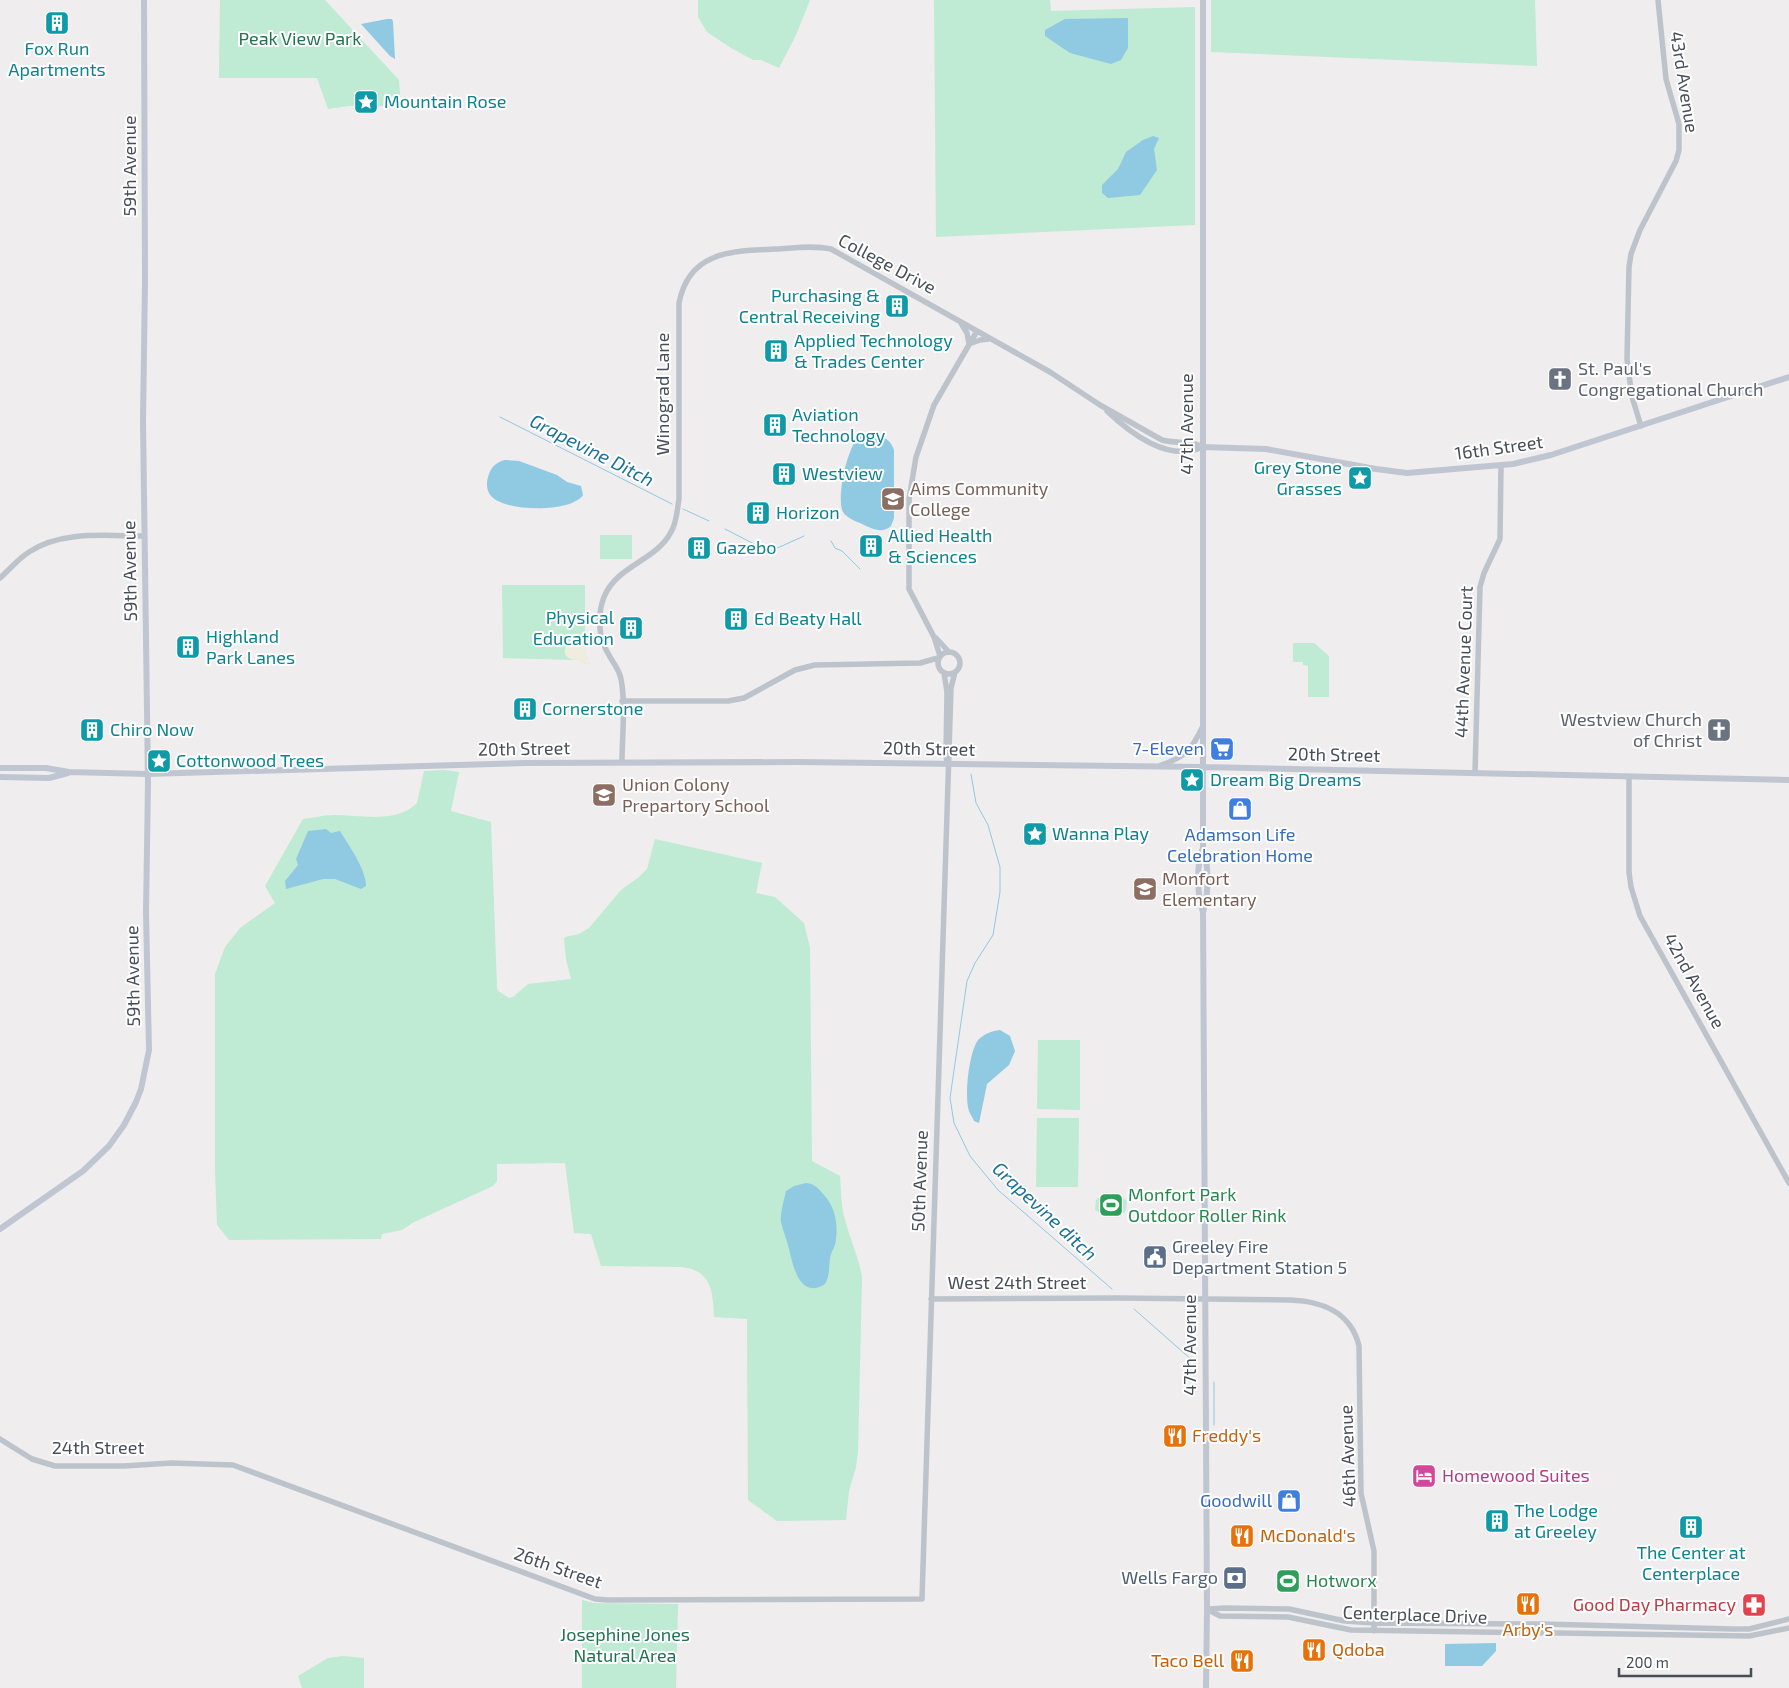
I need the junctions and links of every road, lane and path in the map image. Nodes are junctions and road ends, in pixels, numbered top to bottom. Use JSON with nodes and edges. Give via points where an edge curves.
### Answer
{"nodes":[{"id":1,"x":144,"y":0,"type":"edge"},
{"id":2,"x":1203,"y":0,"type":"edge"},
{"id":3,"x":1658,"y":0,"type":"edge"},
{"id":4,"x":678,"y":321,"type":"joint"},
{"id":5,"x":960,"y":322,"type":"junction"},
{"id":6,"x":977,"y":331,"type":"junction"},
{"id":7,"x":990,"y":339,"type":"junction"},
{"id":8,"x":969,"y":344,"type":"junction"},
{"id":9,"x":1789,"y":377,"type":"edge"},
{"id":10,"x":1641,"y":426,"type":"junction"},
{"id":11,"x":1202,"y":448,"type":"junction"},
{"id":12,"x":1501,"y":466,"type":"junction"},
{"id":13,"x":144,"y":536,"type":"junction"},
{"id":14,"x":0,"y":578,"type":"edge"},
{"id":15,"x":934,"y":636,"type":"junction"},
{"id":16,"x":949,"y":652,"type":"junction"},
{"id":17,"x":939,"y":657,"type":"junction"},
{"id":18,"x":920,"y":663,"type":"junction"},
{"id":19,"x":942,"y":671,"type":"junction"},
{"id":20,"x":955,"y":672,"type":"junction"},
{"id":21,"x":622,"y":701,"type":"junction"},
{"id":22,"x":1203,"y":726,"type":"junction"},
{"id":23,"x":622,"y":762,"type":"junction"},
{"id":24,"x":948,"y":764,"type":"junction"},
{"id":25,"x":1158,"y":766,"type":"junction"},
{"id":26,"x":1203,"y":767,"type":"junction"},
{"id":27,"x":0,"y":768,"type":"edge"},
{"id":28,"x":69,"y":772,"type":"junction"},
{"id":29,"x":1475,"y":773,"type":"junction"},
{"id":30,"x":147,"y":774,"type":"junction"},
{"id":31,"x":0,"y":777,"type":"edge"},
{"id":32,"x":1628,"y":777,"type":"junction"},
{"id":33,"x":1789,"y":780,"type":"edge"},
{"id":34,"x":1789,"y":1183,"type":"edge"},
{"id":35,"x":0,"y":1229,"type":"edge"},
{"id":36,"x":931,"y":1299,"type":"junction"},
{"id":37,"x":1204,"y":1299,"type":"junction"},
{"id":38,"x":1358,"y":1339,"type":"joint"},
{"id":39,"x":0,"y":1439,"type":"edge"},
{"id":40,"x":203,"y":1464,"type":"joint"},
{"id":41,"x":922,"y":1599,"type":"joint"},
{"id":42,"x":1207,"y":1610,"type":"junction"},
{"id":43,"x":1789,"y":1619,"type":"edge"},
{"id":44,"x":1374,"y":1623,"type":"junction"},
{"id":45,"x":1789,"y":1628,"type":"edge"},
{"id":46,"x":1374,"y":1631,"type":"junction"},
{"id":47,"x":1206,"y":1688,"type":"edge"}],
"edges":[{"from":1,"to":13,"type":"main road","name":"59th Avenue"},
{"from":2,"to":11,"type":"main road","name":"47th Avenue"},
{"from":3,"to":10,"type":"street","name":"43rd Avenue","via":[[1666,79],[1678,116],[1680,139],[1676,161],[1640,230],[1629,267],[1628,359],[1632,397]]},
{"from":4,"to":5,"type":"street","name":"College Drive","via":[[683,287],[697,268],[710,258],[754,250],[822,247],[838,252]]},
{"from":4,"to":21,"type":"street","name":"Winograd Lane","via":[[677,517],[662,546],[626,569],[614,581],[604,596],[600,617],[601,637],[617,667]]},
{"from":5,"to":6,"type":"street","name":"College Drive"},
{"from":5,"to":8,"type":"street"},
{"from":6,"to":7,"type":"street","name":"College Drive"},
{"from":6,"to":8,"type":"street"},
{"from":7,"to":8,"type":"street"},
{"from":7,"to":11,"type":"street","name":"College Drive","via":[[1162,440],[1196,443]]},
{"from":8,"to":15,"type":"street","via":[[934,405],[916,457],[909,499],[909,590]]},
{"from":9,"to":10,"type":"main road","name":"16th Street"},
{"from":10,"to":12,"type":"main road","name":"16th Street","via":[[1537,460]]},
{"from":11,"to":12,"type":"main road","name":"16th Street","via":[[1266,449],[1393,472]]},
{"from":11,"to":22,"type":"main road","name":"47th Avenue"},
{"from":12,"to":29,"type":"street","name":"44th Avenue Court","via":[[1500,539],[1480,587]]},
{"from":13,"to":14,"type":"street","via":[[54,540],[27,554]]},
{"from":13,"to":30,"type":"main road","name":"59th Avenue"},
{"from":15,"to":16,"type":"street"},
{"from":15,"to":17,"type":"street"},
{"from":16,"to":17,"type":"street"},
{"from":16,"to":20,"type":"street","via":[[959,659],[960,666]]},
{"from":17,"to":18,"type":"street"},
{"from":17,"to":19,"type":"street","via":[[938,665]]},
{"from":18,"to":19,"type":"street"},
{"from":18,"to":21,"type":"street","via":[[814,665],[795,670],[744,698],[728,701]]},
{"from":19,"to":20,"type":"street"},
{"from":19,"to":24,"type":"street","name":"50th Avenue","via":[[947,692]]},
{"from":20,"to":24,"type":"street","name":"50th Avenue","via":[[951,688]]},
{"from":21,"to":23,"type":"street","name":"Winograd Lane"},
{"from":22,"to":25,"type":"street","via":[[1186,753]]},
{"from":22,"to":26,"type":"main road","name":"47th Avenue"},
{"from":23,"to":24,"type":"main road","name":"20th Street"},
{"from":23,"to":30,"type":"main road","name":"20th Street"},
{"from":24,"to":25,"type":"main road","name":"20th Street"},
{"from":24,"to":36,"type":"street","name":"50th Avenue"},
{"from":25,"to":26,"type":"main road","name":"20th Street"},
{"from":26,"to":29,"type":"main road","name":"20th Street"},
{"from":26,"to":37,"type":"main road","name":"47th Avenue","via":[[1203,848],[1199,856],[1203,912]]},
{"from":27,"to":28,"type":"main road","name":"20th Street","via":[[46,768]]},
{"from":28,"to":30,"type":"main road","name":"20th Street"},
{"from":28,"to":31,"type":"main road","name":"20th Street","via":[[49,778]]},
{"from":29,"to":32,"type":"main road","name":"20th Street"},
{"from":30,"to":35,"type":"main road","name":"59th Avenue","via":[[148,1050],[141,1089],[132,1112],[102,1154]]},
{"from":32,"to":33,"type":"main road","name":"20th Street"},
{"from":32,"to":34,"type":"street","name":"42nd Avenue","via":[[1629,872],[1640,916]]},
{"from":36,"to":37,"type":"street","name":"West 24th Street"},
{"from":36,"to":41,"type":"street","name":"50th Avenue"},
{"from":37,"to":38,"type":"street","name":"West 24th Street","via":[[1297,1300],[1323,1305],[1337,1312]]},
{"from":37,"to":42,"type":"main road","name":"47th Avenue"},
{"from":38,"to":44,"type":"street","name":"46th Avenue","via":[[1361,1493],[1374,1551]]},
{"from":39,"to":40,"type":"street","name":"24th Street","via":[[32,1459],[55,1466]]},
{"from":40,"to":41,"type":"street","name":"26th Street","via":[[237,1466],[595,1599]]},
{"from":42,"to":44,"type":"street","name":"Centerplace Drive","via":[[1282,1609]]},
{"from":42,"to":46,"type":"street","name":"Centerplace Drive","via":[[1220,1616],[1288,1617],[1352,1630]]},
{"from":42,"to":47,"type":"main road","name":"47th Avenue"},
{"from":43,"to":44,"type":"street","name":"Centerplace Drive","via":[[1733,1630]]},
{"from":44,"to":46,"type":"street","name":"46th Avenue"},
{"from":45,"to":46,"type":"street","name":"Centerplace Drive","via":[[1749,1636]]}]}
